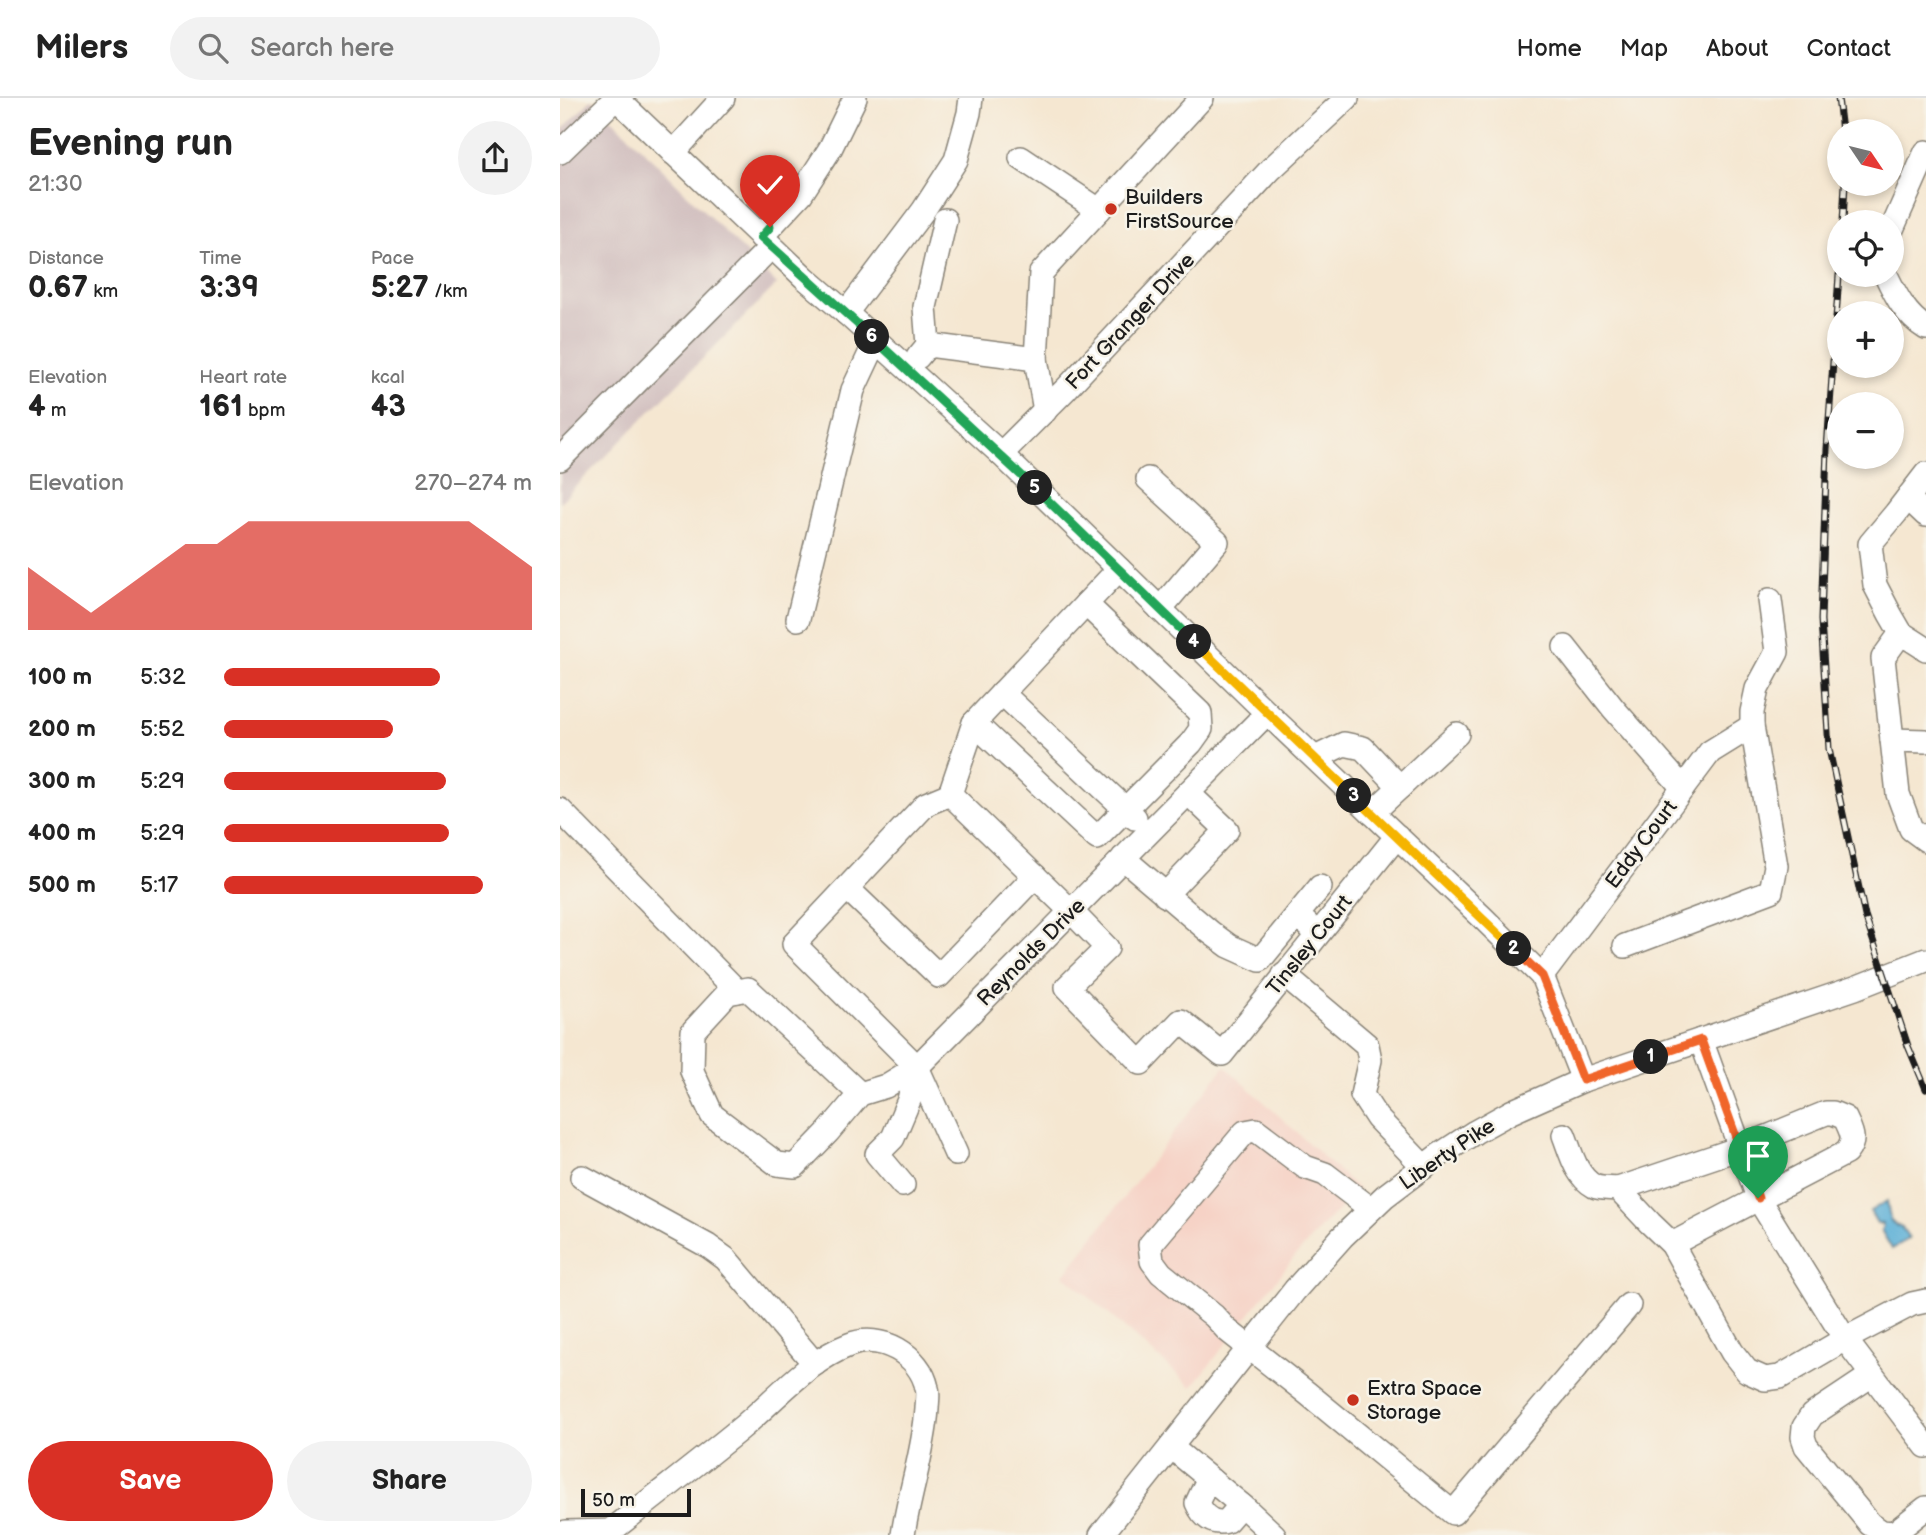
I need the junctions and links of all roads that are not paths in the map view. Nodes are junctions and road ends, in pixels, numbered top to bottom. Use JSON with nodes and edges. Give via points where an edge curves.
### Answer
{"nodes":[{"id":1,"x":616,"y":98,"type":"edge"},
{"id":2,"x":723,"y":98,"type":"edge"},
{"id":3,"x":855,"y":98,"type":"edge"},
{"id":4,"x":971,"y":98,"type":"edge"},
{"id":5,"x":1202,"y":98,"type":"edge"},
{"id":6,"x":1347,"y":98,"type":"edge"},
{"id":7,"x":560,"y":152,"type":"edge"},
{"id":8,"x":1926,"y":152,"type":"edge"},
{"id":9,"x":673,"y":153,"type":"junction"},
{"id":10,"x":1021,"y":158,"type":"dead end"},
{"id":11,"x":1099,"y":210,"type":"junction"},
{"id":12,"x":1900,"y":210,"type":"edge"},
{"id":13,"x":945,"y":220,"type":"dead end"},
{"id":14,"x":766,"y":242,"type":"junction"},
{"id":15,"x":1892,"y":287,"type":"edge"},
{"id":16,"x":846,"y":313,"type":"junction"},
{"id":17,"x":1926,"y":328,"type":"edge"},
{"id":18,"x":876,"y":341,"type":"junction"},
{"id":19,"x":928,"y":345,"type":"junction"},
{"id":20,"x":1035,"y":359,"type":"junction"},
{"id":21,"x":908,"y":370,"type":"junction"},
{"id":22,"x":1045,"y":411,"type":"junction"},
{"id":23,"x":1001,"y":454,"type":"junction"},
{"id":24,"x":560,"y":459,"type":"edge"},
{"id":25,"x":1926,"y":474,"type":"edge"},
{"id":26,"x":1148,"y":479,"type":"dead end"},
{"id":27,"x":1908,"y":498,"type":"junction"},
{"id":28,"x":1926,"y":515,"type":"edge"},
{"id":29,"x":1119,"y":569,"type":"junction"},
{"id":30,"x":1770,"y":600,"type":"dead end"},
{"id":31,"x":1086,"y":604,"type":"junction"},
{"id":32,"x":1160,"y":609,"type":"junction"},
{"id":33,"x":799,"y":618,"type":"dead end"},
{"id":34,"x":1901,"y":633,"type":"junction"},
{"id":35,"x":1565,"y":647,"type":"dead end"},
{"id":36,"x":1926,"y":649,"type":"edge"},
{"id":37,"x":1002,"y":693,"type":"junction"},
{"id":38,"x":1267,"y":713,"type":"junction"},
{"id":39,"x":974,"y":723,"type":"junction"},
{"id":40,"x":1752,"y":726,"type":"junction"},
{"id":41,"x":1457,"y":734,"type":"dead end"},
{"id":42,"x":1892,"y":740,"type":"junction"},
{"id":43,"x":1926,"y":741,"type":"edge"},
{"id":44,"x":1315,"y":758,"type":"junction"},
{"id":45,"x":1400,"y":787,"type":"junction"},
{"id":46,"x":1683,"y":788,"type":"junction"},
{"id":47,"x":1188,"y":793,"type":"junction"},
{"id":48,"x":950,"y":794,"type":"junction"},
{"id":49,"x":1126,"y":809,"type":"junction"},
{"id":50,"x":560,"y":810,"type":"edge"},
{"id":51,"x":1372,"y":813,"type":"junction"},
{"id":52,"x":1149,"y":832,"type":"junction"},
{"id":53,"x":1396,"y":836,"type":"junction"},
{"id":54,"x":1926,"y":840,"type":"edge"},
{"id":55,"x":1123,"y":858,"type":"junction"},
{"id":56,"x":1035,"y":876,"type":"junction"},
{"id":57,"x":1320,"y":887,"type":"dead end"},
{"id":58,"x":848,"y":889,"type":"junction"},
{"id":59,"x":1165,"y":895,"type":"junction"},
{"id":60,"x":1072,"y":911,"type":"junction"},
{"id":61,"x":1297,"y":915,"type":"junction"},
{"id":62,"x":1318,"y":933,"type":"junction"},
{"id":63,"x":1625,"y":946,"type":"dead end"},
{"id":64,"x":1926,"y":960,"type":"edge"},
{"id":65,"x":1284,"y":975,"type":"junction"},
{"id":66,"x":1542,"y":976,"type":"junction"},
{"id":67,"x":737,"y":991,"type":"junction"},
{"id":68,"x":1701,"y":1040,"type":"junction"},
{"id":69,"x":917,"y":1067,"type":"junction"},
{"id":70,"x":1583,"y":1080,"type":"junction"},
{"id":71,"x":860,"y":1094,"type":"junction"},
{"id":72,"x":1564,"y":1135,"type":"dead end"},
{"id":73,"x":1740,"y":1148,"type":"junction"},
{"id":74,"x":956,"y":1154,"type":"dead end"},
{"id":75,"x":1424,"y":1167,"type":"junction"},
{"id":76,"x":582,"y":1177,"type":"dead end"},
{"id":77,"x":903,"y":1185,"type":"dead end"},
{"id":78,"x":1618,"y":1189,"type":"junction"},
{"id":79,"x":1758,"y":1198,"type":"junction"},
{"id":80,"x":1371,"y":1209,"type":"junction"},
{"id":81,"x":1672,"y":1244,"type":"junction"},
{"id":82,"x":1926,"y":1301,"type":"edge"},
{"id":83,"x":1629,"y":1305,"type":"dead end"},
{"id":84,"x":1845,"y":1339,"type":"junction"},
{"id":85,"x":1250,"y":1347,"type":"junction"},
{"id":86,"x":815,"y":1364,"type":"junction"},
{"id":87,"x":1872,"y":1375,"type":"junction"},
{"id":88,"x":1926,"y":1446,"type":"edge"},
{"id":89,"x":1171,"y":1447,"type":"junction"},
{"id":90,"x":1211,"y":1480,"type":"junction"},
{"id":91,"x":1241,"y":1505,"type":"junction"},
{"id":92,"x":1926,"y":1508,"type":"edge"},
{"id":93,"x":1913,"y":1529,"type":"edge"},
{"id":94,"x":609,"y":1533,"type":"edge"},
{"id":95,"x":560,"y":1535,"type":"edge"},
{"id":96,"x":903,"y":1535,"type":"edge"},
{"id":97,"x":1101,"y":1535,"type":"edge"},
{"id":98,"x":1274,"y":1535,"type":"edge"}],
"edges":[{"from":1,"to":7,"type":"street"},
{"from":1,"to":9,"type":"street"},
{"from":2,"to":9,"type":"street"},
{"from":3,"to":14,"type":"street","via":[[830,149]]},
{"from":4,"to":16,"type":"street","via":[[956,160]]},
{"from":5,"to":11,"type":"street"},
{"from":6,"to":22,"type":"street","name":"Fort Granger Drive","via":[[1271,169]]},
{"from":8,"to":12,"type":"street"},
{"from":9,"to":14,"type":"street"},
{"from":10,"to":11,"type":"street"},
{"from":11,"to":20,"type":"street","via":[[1041,273]]},
{"from":13,"to":19,"type":"street","via":[[925,307]]},
{"from":14,"to":16,"type":"street"},
{"from":14,"to":24,"type":"street"},
{"from":15,"to":17,"type":"street","via":[[1915,321]]},
{"from":16,"to":18,"type":"street"},
{"from":18,"to":21,"type":"street"},
{"from":18,"to":33,"type":"street","via":[[853,390]]},
{"from":19,"to":20,"type":"street"},
{"from":19,"to":21,"type":"street"},
{"from":20,"to":22,"type":"street"},
{"from":21,"to":23,"type":"street"},
{"from":22,"to":23,"type":"street","name":"Fort Granger Drive"},
{"from":23,"to":29,"type":"street"},
{"from":25,"to":27,"type":"street"},
{"from":26,"to":32,"type":"street","via":[[1217,541]]},
{"from":27,"to":28,"type":"street"},
{"from":27,"to":34,"type":"street","via":[[1870,544],[1875,584]]},
{"from":29,"to":31,"type":"street"},
{"from":29,"to":32,"type":"street"},
{"from":30,"to":40,"type":"street","via":[[1777,652],[1757,689]]},
{"from":31,"to":37,"type":"street"},
{"from":31,"to":49,"type":"street","via":[[1200,713],[1201,729],[1191,743]]},
{"from":32,"to":38,"type":"street"},
{"from":34,"to":36,"type":"street"},
{"from":34,"to":42,"type":"street","via":[[1883,658]]},
{"from":35,"to":46,"type":"street"},
{"from":37,"to":39,"type":"street"},
{"from":37,"to":49,"type":"street"},
{"from":38,"to":44,"type":"street"},
{"from":38,"to":47,"type":"street","name":"Reynolds Drive"},
{"from":39,"to":48,"type":"street"},
{"from":39,"to":49,"type":"street","via":[[1097,838]]},
{"from":40,"to":46,"type":"street","name":"Eddy Court","via":[[1710,752]]},
{"from":40,"to":63,"type":"street","via":[[1776,866],[1771,891]]},
{"from":41,"to":45,"type":"street"},
{"from":42,"to":43,"type":"street"},
{"from":42,"to":54,"type":"street","via":[[1898,794],[1910,829]]},
{"from":44,"to":45,"type":"street","via":[[1344,744],[1363,748]]},
{"from":44,"to":51,"type":"street"},
{"from":45,"to":51,"type":"street"},
{"from":46,"to":66,"type":"street","name":"Eddy Court"},
{"from":47,"to":52,"type":"street","name":"Reynolds Drive"},
{"from":47,"to":59,"type":"street","via":[[1227,830]]},
{"from":48,"to":56,"type":"street"},
{"from":48,"to":58,"type":"street","via":[[926,804]]},
{"from":49,"to":52,"type":"street"},
{"from":50,"to":67,"type":"street"},
{"from":51,"to":53,"type":"street"},
{"from":52,"to":55,"type":"street","name":"Reynolds Drive"},
{"from":53,"to":62,"type":"street","name":"Tinsley Court"},
{"from":53,"to":66,"type":"street"},
{"from":55,"to":59,"type":"street"},
{"from":55,"to":60,"type":"street","name":"Reynolds Drive"},
{"from":56,"to":58,"type":"street","via":[[939,976]]},
{"from":56,"to":60,"type":"street"},
{"from":57,"to":61,"type":"street"},
{"from":58,"to":69,"type":"street","via":[[794,944]]},
{"from":59,"to":61,"type":"street","via":[[1229,946],[1260,960]]},
{"from":60,"to":65,"type":"street","name":"Tinsley Court","via":[[1107,948],[1067,987],[1141,1063],[1181,1021],[1222,1054]]},
{"from":60,"to":69,"type":"street","name":"Reynolds Drive"},
{"from":61,"to":62,"type":"street"},
{"from":62,"to":65,"type":"street","name":"Tinsley Court"},
{"from":64,"to":68,"type":"street","name":"Liberty Pike"},
{"from":65,"to":75,"type":"street","via":[[1367,1045],[1370,1060],[1362,1095],[1377,1118]]},
{"from":66,"to":70,"type":"street"},
{"from":67,"to":71,"type":"street","via":[[748,989]]},
{"from":67,"to":71,"type":"street","via":[[728,993],[693,1031],[692,1071],[712,1115],[777,1164],[795,1166]]},
{"from":68,"to":70,"type":"street","name":"Liberty Pike"},
{"from":68,"to":73,"type":"street"},
{"from":69,"to":71,"type":"street","name":"Reynolds Drive","via":[[886,1086]]},
{"from":69,"to":74,"type":"street"},
{"from":69,"to":77,"type":"street","via":[[893,1139],[877,1154]]},
{"from":70,"to":75,"type":"street","name":"Liberty Pike","via":[[1511,1112]]},
{"from":72,"to":78,"type":"street","via":[[1584,1178],[1595,1187]]},
{"from":73,"to":78,"type":"street"},
{"from":73,"to":79,"type":"street"},
{"from":73,"to":79,"type":"street","via":[[1826,1113],[1845,1118],[1853,1138],[1846,1153]]},
{"from":75,"to":80,"type":"street","name":"Liberty Pike"},
{"from":76,"to":86,"type":"street","via":[[726,1259]]},
{"from":78,"to":81,"type":"street"},
{"from":79,"to":81,"type":"street"},
{"from":79,"to":84,"type":"street"},
{"from":80,"to":85,"type":"street","name":"Liberty Pike","via":[[1295,1290]]},
{"from":80,"to":85,"type":"street","via":[[1256,1130],[1245,1132],[1150,1245],[1152,1261],[1161,1273]]},
{"from":81,"to":84,"type":"street","via":[[1732,1352],[1754,1375],[1780,1377]]},
{"from":82,"to":84,"type":"street"},
{"from":83,"to":85,"type":"street","via":[[1453,1513]]},
{"from":84,"to":87,"type":"street"},
{"from":85,"to":89,"type":"street","name":"Liberty Pike"},
{"from":86,"to":94,"type":"street"},
{"from":86,"to":96,"type":"street","via":[[850,1344],[874,1341],[901,1351],[916,1364],[928,1389],[926,1424]]},
{"from":87,"to":88,"type":"street"},
{"from":87,"to":93,"type":"street","via":[[1812,1415],[1803,1437],[1870,1524],[1882,1532]]},
{"from":89,"to":90,"type":"street"},
{"from":89,"to":97,"type":"street","name":"Liberty Pike"},
{"from":90,"to":91,"type":"street"},
{"from":90,"to":91,"type":"street","via":[[1196,1503],[1207,1517],[1214,1522],[1227,1521]]},
{"from":91,"to":98,"type":"street"},
{"from":92,"to":93,"type":"street"},
{"from":94,"to":95,"type":"street"}]}
